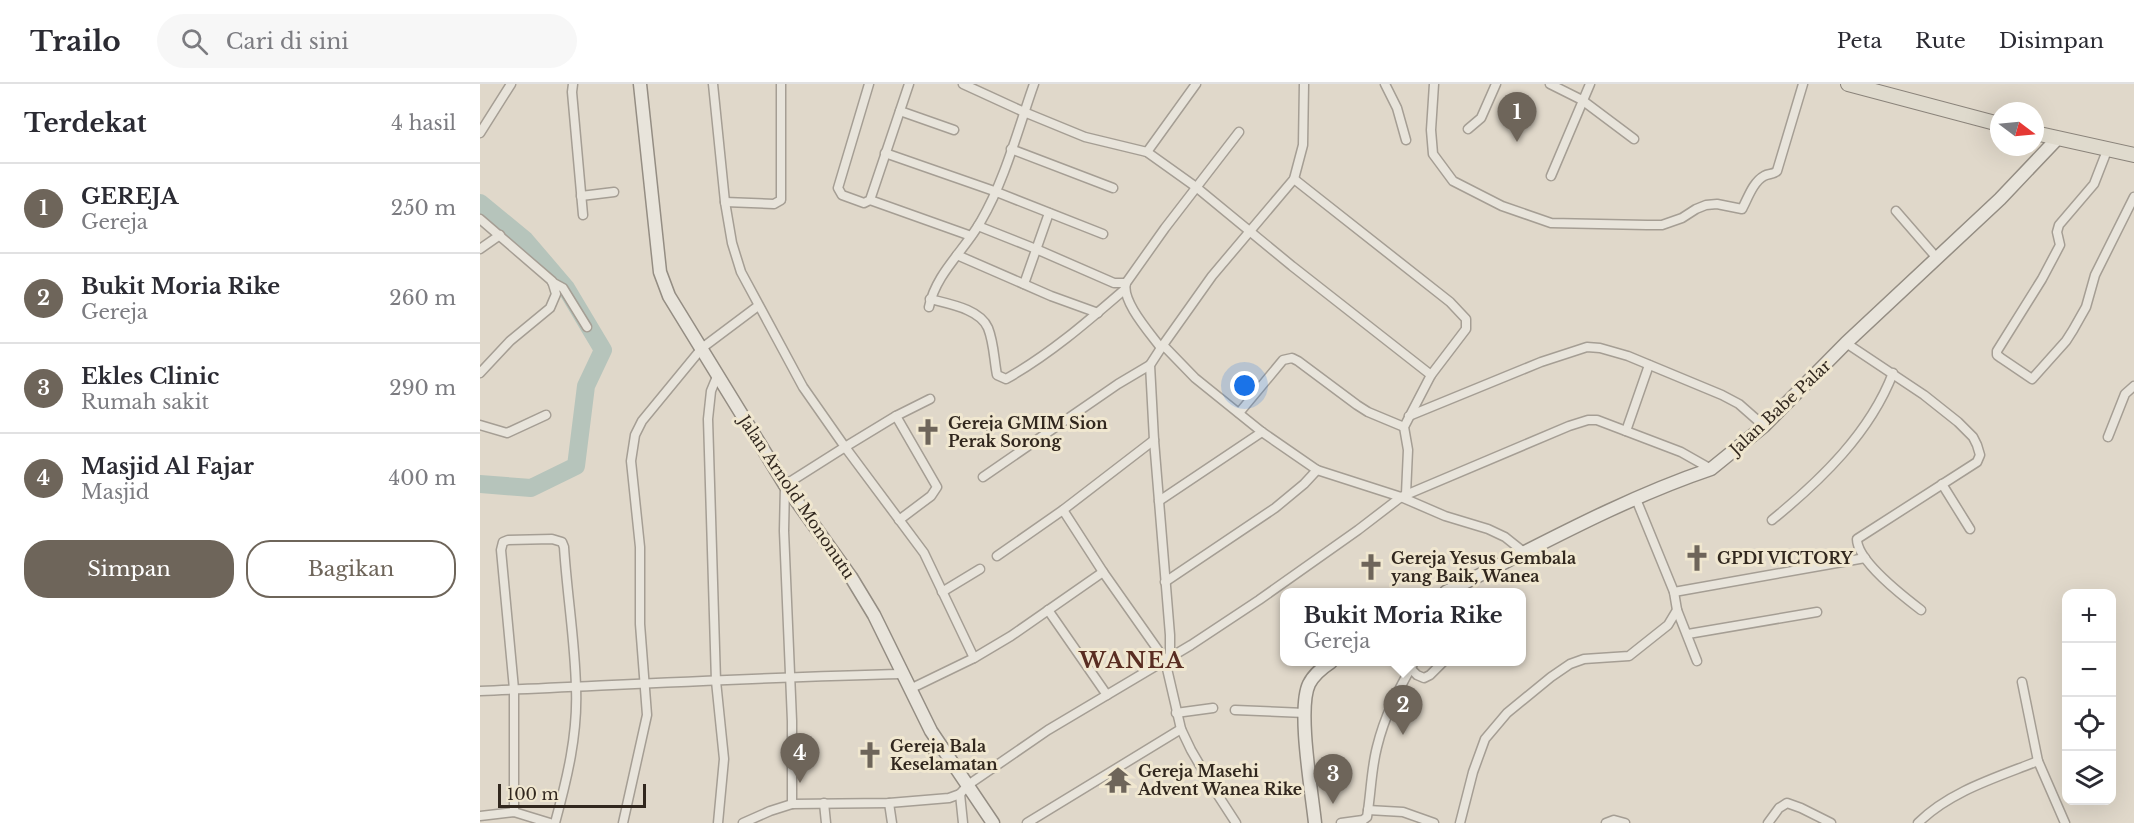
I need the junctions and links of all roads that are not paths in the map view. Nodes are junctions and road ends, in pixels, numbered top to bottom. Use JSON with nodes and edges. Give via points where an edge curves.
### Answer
{"nodes":[{"id":1,"x":511,"y":84,"type":"edge"},
{"id":2,"x":573,"y":84,"type":"edge"},
{"id":3,"x":640,"y":84,"type":"edge"},
{"id":4,"x":713,"y":84,"type":"edge"},
{"id":5,"x":781,"y":84,"type":"edge"},
{"id":6,"x":869,"y":84,"type":"edge"},
{"id":7,"x":909,"y":84,"type":"edge"},
{"id":8,"x":963,"y":84,"type":"edge"},
{"id":9,"x":1034,"y":84,"type":"edge"},
{"id":10,"x":1196,"y":84,"type":"edge"},
{"id":11,"x":1304,"y":84,"type":"edge"},
{"id":12,"x":1385,"y":84,"type":"edge"},
{"id":13,"x":1434,"y":84,"type":"edge"},
{"id":14,"x":1496,"y":84,"type":"edge"},
{"id":15,"x":1550,"y":84,"type":"edge"},
{"id":16,"x":1590,"y":84,"type":"edge"},
{"id":17,"x":1803,"y":84,"type":"edge"},
{"id":18,"x":1848,"y":84,"type":"edge"},
{"id":19,"x":1582,"y":100,"type":"junction"},
{"id":20,"x":900,"y":111,"type":"junction"},
{"id":21,"x":1024,"y":112,"type":"junction"},
{"id":22,"x":1990,"y":122,"type":"edge"},
{"id":23,"x":1468,"y":129,"type":"dead end"},
{"id":24,"x":954,"y":130,"type":"dead end"},
{"id":25,"x":1239,"y":132,"type":"dead end"},
{"id":26,"x":480,"y":134,"type":"edge"},
{"id":27,"x":2044,"y":135,"type":"edge"},
{"id":28,"x":1634,"y":139,"type":"dead end"},
{"id":29,"x":2057,"y":139,"type":"junction"},
{"id":30,"x":1406,"y":140,"type":"dead end"},
{"id":31,"x":2108,"y":148,"type":"junction"},
{"id":32,"x":1011,"y":149,"type":"junction"},
{"id":33,"x":1147,"y":152,"type":"junction"},
{"id":34,"x":885,"y":153,"type":"junction"},
{"id":35,"x":2134,"y":155,"type":"edge"},
{"id":36,"x":1551,"y":176,"type":"dead end"},
{"id":37,"x":1294,"y":179,"type":"junction"},
{"id":38,"x":1196,"y":187,"type":"junction"},
{"id":39,"x":1113,"y":188,"type":"dead end"},
{"id":40,"x":994,"y":191,"type":"junction"},
{"id":41,"x":614,"y":192,"type":"dead end"},
{"id":42,"x":581,"y":196,"type":"junction"},
{"id":43,"x":2134,"y":197,"type":"edge"},
{"id":44,"x":870,"y":200,"type":"junction"},
{"id":45,"x":725,"y":202,"type":"junction"},
{"id":46,"x":1896,"y":212,"type":"dead end"},
{"id":47,"x":1049,"y":213,"type":"junction"},
{"id":48,"x":583,"y":214,"type":"dead end"},
{"id":49,"x":480,"y":219,"type":"edge"},
{"id":50,"x":978,"y":226,"type":"junction"},
{"id":51,"x":1250,"y":232,"type":"junction"},
{"id":52,"x":1103,"y":234,"type":"dead end"},
{"id":53,"x":500,"y":235,"type":"junction"},
{"id":54,"x":971,"y":236,"type":"junction"},
{"id":55,"x":480,"y":249,"type":"edge"},
{"id":56,"x":1036,"y":249,"type":"junction"},
{"id":57,"x":957,"y":255,"type":"junction"},
{"id":58,"x":1936,"y":257,"type":"junction"},
{"id":59,"x":552,"y":281,"type":"junction"},
{"id":60,"x":1024,"y":284,"type":"junction"},
{"id":61,"x":1125,"y":286,"type":"junction"},
{"id":62,"x":758,"y":306,"type":"junction"},
{"id":63,"x":1098,"y":313,"type":"junction"},
{"id":64,"x":587,"y":327,"type":"dead end"},
{"id":65,"x":1846,"y":343,"type":"junction"},
{"id":66,"x":1162,"y":346,"type":"junction"},
{"id":67,"x":702,"y":348,"type":"junction"},
{"id":68,"x":1150,"y":365,"type":"junction"},
{"id":69,"x":1649,"y":365,"type":"junction"},
{"id":70,"x":480,"y":373,"type":"edge"},
{"id":71,"x":1893,"y":373,"type":"junction"},
{"id":72,"x":718,"y":374,"type":"junction"},
{"id":73,"x":1431,"y":375,"type":"junction"},
{"id":74,"x":2134,"y":386,"type":"edge"},
{"id":75,"x":930,"y":399,"type":"dead end"},
{"id":76,"x":1239,"y":413,"type":"junction"},
{"id":77,"x":546,"y":415,"type":"dead end"},
{"id":78,"x":896,"y":416,"type":"junction"},
{"id":79,"x":1409,"y":416,"type":"junction"},
{"id":80,"x":480,"y":425,"type":"edge"},
{"id":81,"x":1764,"y":426,"type":"junction"},
{"id":82,"x":1404,"y":427,"type":"junction"},
{"id":83,"x":1626,"y":431,"type":"junction"},
{"id":84,"x":1262,"y":432,"type":"junction"},
{"id":85,"x":2108,"y":437,"type":"dead end"},
{"id":86,"x":1154,"y":440,"type":"junction"},
{"id":87,"x":845,"y":447,"type":"junction"},
{"id":88,"x":1711,"y":469,"type":"junction"},
{"id":89,"x":1317,"y":470,"type":"junction"},
{"id":90,"x":983,"y":477,"type":"dead end"},
{"id":91,"x":1942,"y":484,"type":"junction"},
{"id":92,"x":785,"y":485,"type":"junction"},
{"id":93,"x":1403,"y":495,"type":"junction"},
{"id":94,"x":1636,"y":499,"type":"junction"},
{"id":95,"x":1159,"y":501,"type":"junction"},
{"id":96,"x":1063,"y":510,"type":"junction"},
{"id":97,"x":899,"y":520,"type":"junction"},
{"id":98,"x":1772,"y":520,"type":"dead end"},
{"id":99,"x":1970,"y":529,"type":"dead end"},
{"id":100,"x":1525,"y":553,"type":"junction"},
{"id":101,"x":997,"y":556,"type":"dead end"},
{"id":102,"x":1865,"y":558,"type":"junction"},
{"id":103,"x":980,"y":569,"type":"dead end"},
{"id":104,"x":1103,"y":572,"type":"junction"},
{"id":105,"x":1165,"y":582,"type":"junction"},
{"id":106,"x":1454,"y":588,"type":"edge"},
{"id":107,"x":942,"y":592,"type":"junction"},
{"id":108,"x":1674,"y":592,"type":"junction"},
{"id":109,"x":1048,"y":610,"type":"junction"},
{"id":110,"x":1677,"y":610,"type":"junction"},
{"id":111,"x":1921,"y":610,"type":"dead end"},
{"id":112,"x":1817,"y":612,"type":"dead end"},
{"id":113,"x":1688,"y":634,"type":"junction"},
{"id":114,"x":974,"y":658,"type":"junction"},
{"id":115,"x":1167,"y":659,"type":"junction"},
{"id":116,"x":1697,"y":661,"type":"dead end"},
{"id":117,"x":1326,"y":666,"type":"edge"},
{"id":118,"x":1411,"y":666,"type":"edge"},
{"id":119,"x":1412,"y":666,"type":"edge"},
{"id":120,"x":1439,"y":666,"type":"edge"},
{"id":121,"x":903,"y":674,"type":"junction"},
{"id":122,"x":790,"y":676,"type":"junction"},
{"id":123,"x":716,"y":681,"type":"junction"},
{"id":124,"x":646,"y":682,"type":"junction"},
{"id":125,"x":2022,"y":682,"type":"dead end"},
{"id":126,"x":576,"y":688,"type":"junction"},
{"id":127,"x":514,"y":689,"type":"junction"},
{"id":128,"x":910,"y":689,"type":"junction"},
{"id":129,"x":480,"y":691,"type":"edge"},
{"id":130,"x":1107,"y":695,"type":"junction"},
{"id":131,"x":1213,"y":708,"type":"dead end"},
{"id":132,"x":1235,"y":710,"type":"dead end"},
{"id":133,"x":1176,"y":713,"type":"junction"},
{"id":134,"x":1305,"y":713,"type":"junction"},
{"id":135,"x":1181,"y":729,"type":"junction"},
{"id":136,"x":2038,"y":760,"type":"junction"},
{"id":137,"x":964,"y":790,"type":"junction"},
{"id":138,"x":824,"y":802,"type":"junction"},
{"id":139,"x":889,"y":803,"type":"junction"},
{"id":140,"x":792,"y":804,"type":"junction"},
{"id":141,"x":1368,"y":810,"type":"junction"},
{"id":142,"x":514,"y":812,"type":"junction"},
{"id":143,"x":480,"y":816,"type":"edge"},
{"id":144,"x":758,"y":820,"type":"edge"},
{"id":145,"x":550,"y":823,"type":"edge"},
{"id":146,"x":555,"y":823,"type":"edge"},
{"id":147,"x":623,"y":823,"type":"edge"},
{"id":148,"x":718,"y":823,"type":"edge"},
{"id":149,"x":743,"y":823,"type":"edge"},
{"id":150,"x":826,"y":823,"type":"edge"},
{"id":151,"x":892,"y":823,"type":"edge"},
{"id":152,"x":963,"y":823,"type":"edge"},
{"id":153,"x":993,"y":823,"type":"edge"},
{"id":154,"x":1027,"y":823,"type":"edge"},
{"id":155,"x":1236,"y":823,"type":"edge"},
{"id":156,"x":1315,"y":823,"type":"edge"},
{"id":157,"x":1341,"y":823,"type":"edge"},
{"id":158,"x":1434,"y":823,"type":"edge"},
{"id":159,"x":1460,"y":823,"type":"edge"},
{"id":160,"x":1606,"y":823,"type":"edge"},
{"id":161,"x":1625,"y":823,"type":"edge"},
{"id":162,"x":1768,"y":823,"type":"edge"},
{"id":163,"x":1831,"y":823,"type":"edge"},
{"id":164,"x":1918,"y":823,"type":"edge"},
{"id":165,"x":2065,"y":823,"type":"edge"}],
"edges":[{"from":1,"to":26,"type":"street"},
{"from":2,"to":42,"type":"street"},
{"from":3,"to":67,"type":"street","name":"Jalan Arnold Mononutu","via":[[660,272],[676,310]]},
{"from":4,"to":45,"type":"street"},
{"from":5,"to":45,"type":"street","via":[[781,200],[774,204]]},
{"from":6,"to":44,"type":"street","via":[[838,188],[842,195],[864,203]]},
{"from":7,"to":20,"type":"street"},
{"from":8,"to":21,"type":"street"},
{"from":9,"to":21,"type":"street"},
{"from":10,"to":33,"type":"street"},
{"from":11,"to":37,"type":"street","via":[[1303,145]]},
{"from":12,"to":30,"type":"street"},
{"from":13,"to":17,"type":"street","via":[[1432,151],[1453,181],[1502,206],[1551,224],[1647,225],[1662,225],[1706,205],[1742,208],[1757,183],[1777,171]]},
{"from":14,"to":23,"type":"street","via":[[1481,118]]},
{"from":15,"to":19,"type":"street"},
{"from":16,"to":19,"type":"street"},
{"from":18,"to":22,"type":"main road"},
{"from":19,"to":28,"type":"street"},
{"from":19,"to":36,"type":"street"},
{"from":20,"to":24,"type":"street"},
{"from":20,"to":34,"type":"street"},
{"from":21,"to":32,"type":"street"},
{"from":21,"to":33,"type":"street","via":[[1084,137]]},
{"from":25,"to":38,"type":"street"},
{"from":27,"to":29,"type":"main road"},
{"from":29,"to":31,"type":"main road"},
{"from":29,"to":58,"type":"street","name":"Jalan Babe Palar","via":[[2000,199]]},
{"from":31,"to":35,"type":"main road"},
{"from":31,"to":43,"type":"street","via":[[2094,184],[2059,225],[2060,244],[1997,355],[2032,379],[2066,341]]},
{"from":32,"to":39,"type":"street"},
{"from":32,"to":40,"type":"street"},
{"from":33,"to":38,"type":"street"},
{"from":34,"to":40,"type":"street"},
{"from":34,"to":44,"type":"street"},
{"from":37,"to":51,"type":"street"},
{"from":37,"to":73,"type":"street","via":[[1462,313],[1466,329]]},
{"from":38,"to":51,"type":"street"},
{"from":38,"to":61,"type":"street"},
{"from":40,"to":47,"type":"street"},
{"from":40,"to":50,"type":"street"},
{"from":41,"to":42,"type":"street"},
{"from":42,"to":48,"type":"street"},
{"from":44,"to":54,"type":"street"},
{"from":45,"to":62,"type":"street","via":[[741,272]]},
{"from":46,"to":58,"type":"street"},
{"from":47,"to":52,"type":"street"},
{"from":47,"to":56,"type":"street"},
{"from":49,"to":53,"type":"street"},
{"from":50,"to":54,"type":"street"},
{"from":50,"to":56,"type":"street"},
{"from":51,"to":66,"type":"street","via":[[1212,276]]},
{"from":51,"to":73,"type":"street"},
{"from":53,"to":55,"type":"street"},
{"from":53,"to":59,"type":"street"},
{"from":54,"to":57,"type":"street"},
{"from":56,"to":60,"type":"street"},
{"from":56,"to":61,"type":"street"},
{"from":57,"to":60,"type":"street"},
{"from":57,"to":63,"type":"street","via":[[934,287],[930,303],[964,309],[979,317],[988,327],[998,375],[1006,379]]},
{"from":58,"to":65,"type":"street","name":"Jalan Babe Palar"},
{"from":59,"to":64,"type":"street","via":[[563,288]]},
{"from":59,"to":70,"type":"street","via":[[556,294],[550,308],[510,341]]},
{"from":60,"to":63,"type":"street"},
{"from":61,"to":63,"type":"street"},
{"from":61,"to":66,"type":"street","via":[[1127,299]]},
{"from":62,"to":67,"type":"street"},
{"from":62,"to":87,"type":"street","via":[[803,387]]},
{"from":65,"to":71,"type":"street"},
{"from":65,"to":81,"type":"street","name":"Jalan Babe Palar"},
{"from":66,"to":68,"type":"street"},
{"from":66,"to":76,"type":"street"},
{"from":67,"to":72,"type":"street","name":"Jalan Arnold Mononutu"},
{"from":67,"to":124,"type":"street","via":[[642,422],[633,446]]},
{"from":68,"to":86,"type":"street"},
{"from":68,"to":90,"type":"street"},
{"from":69,"to":79,"type":"street","via":[[1615,352],[1587,347]]},
{"from":69,"to":81,"type":"street","via":[[1738,404]]},
{"from":69,"to":83,"type":"street"},
{"from":71,"to":91,"type":"street","via":[[1958,422],[1977,445],[1977,462]]},
{"from":71,"to":98,"type":"street","via":[[1865,428]]},
{"from":72,"to":92,"type":"street","name":"Jalan Arnold Mononutu"},
{"from":72,"to":123,"type":"street","via":[[711,391],[708,419]]},
{"from":73,"to":79,"type":"street"},
{"from":74,"to":85,"type":"street","via":[[2125,394]]},
{"from":75,"to":78,"type":"street"},
{"from":76,"to":82,"type":"street","via":[[1283,360],[1292,358],[1368,412]]},
{"from":76,"to":84,"type":"street"},
{"from":77,"to":80,"type":"street","via":[[507,433]]},
{"from":78,"to":87,"type":"street"},
{"from":78,"to":97,"type":"street","via":[[937,487]]},
{"from":79,"to":82,"type":"street"},
{"from":81,"to":88,"type":"street","name":"Jalan Babe Palar"},
{"from":82,"to":93,"type":"street","via":[[1408,450]]},
{"from":83,"to":88,"type":"street","via":[[1681,452]]},
{"from":83,"to":93,"type":"street","via":[[1588,420]]},
{"from":84,"to":89,"type":"street"},
{"from":84,"to":95,"type":"street"},
{"from":86,"to":95,"type":"street"},
{"from":86,"to":96,"type":"street"},
{"from":87,"to":92,"type":"street"},
{"from":87,"to":97,"type":"street"},
{"from":88,"to":94,"type":"street","name":"Jalan Babe Palar"},
{"from":89,"to":93,"type":"street"},
{"from":89,"to":105,"type":"street","via":[[1275,508]]},
{"from":91,"to":99,"type":"street"},
{"from":91,"to":102,"type":"street","via":[[1859,537],[1857,544]]},
{"from":92,"to":121,"type":"street","name":"Jalan Arnold Mononutu","via":[[851,577]]},
{"from":92,"to":122,"type":"street"},
{"from":93,"to":100,"type":"street","via":[[1445,516],[1505,537]]},
{"from":93,"to":115,"type":"street","via":[[1281,586]]},
{"from":94,"to":100,"type":"street","name":"Jalan Babe Palar"},
{"from":94,"to":108,"type":"street"},
{"from":95,"to":105,"type":"street"},
{"from":96,"to":101,"type":"street"},
{"from":96,"to":104,"type":"street"},
{"from":97,"to":107,"type":"street","via":[[924,553]]},
{"from":100,"to":106,"type":"street","name":"Jalan Babe Palar"},
{"from":102,"to":108,"type":"street"},
{"from":102,"to":111,"type":"street"},
{"from":103,"to":107,"type":"street"},
{"from":104,"to":109,"type":"street"},
{"from":104,"to":115,"type":"street"},
{"from":105,"to":115,"type":"street","via":[[1170,635]]},
{"from":107,"to":114,"type":"street"},
{"from":108,"to":110,"type":"street"},
{"from":109,"to":114,"type":"street"},
{"from":109,"to":130,"type":"street"},
{"from":110,"to":113,"type":"street"},
{"from":110,"to":159,"type":"street","via":[[1668,625],[1629,656],[1584,659],[1570,664],[1507,713],[1485,740]]},
{"from":112,"to":113,"type":"street"},
{"from":113,"to":116,"type":"street"},
{"from":114,"to":128,"type":"street"},
{"from":115,"to":130,"type":"street"},
{"from":115,"to":133,"type":"street"},
{"from":117,"to":134,"type":"street","via":[[1308,686]]},
{"from":118,"to":141,"type":"street","via":[[1382,727]]},
{"from":119,"to":120,"type":"street","via":[[1424,678]]},
{"from":121,"to":122,"type":"street"},
{"from":121,"to":128,"type":"street","name":"Jalan Arnold Mononutu"},
{"from":122,"to":123,"type":"street"},
{"from":122,"to":140,"type":"street"},
{"from":123,"to":124,"type":"street"},
{"from":123,"to":148,"type":"street","via":[[724,759]]},
{"from":124,"to":126,"type":"street"},
{"from":124,"to":147,"type":"street","via":[[647,715]]},
{"from":125,"to":136,"type":"street"},
{"from":126,"to":127,"type":"street"},
{"from":126,"to":127,"type":"street","via":[[563,544],[552,539],[524,539],[503,542],[501,550]]},
{"from":126,"to":146,"type":"street","via":[[571,755]]},
{"from":127,"to":129,"type":"street"},
{"from":127,"to":142,"type":"street"},
{"from":128,"to":137,"type":"street","name":"Jalan Arnold Mononutu"},
{"from":130,"to":137,"type":"street","via":[[1048,730]]},
{"from":131,"to":133,"type":"street"},
{"from":132,"to":134,"type":"street"},
{"from":133,"to":135,"type":"street"},
{"from":134,"to":156,"type":"street"},
{"from":135,"to":154,"type":"street"},
{"from":135,"to":155,"type":"street"},
{"from":136,"to":164,"type":"street","via":[[1972,787]]},
{"from":136,"to":165,"type":"street"},
{"from":137,"to":139,"type":"street","via":[[949,798]]},
{"from":137,"to":152,"type":"street"},
{"from":137,"to":153,"type":"street","name":"Jalan Arnold Mononutu"},
{"from":138,"to":139,"type":"street"},
{"from":138,"to":140,"type":"street"},
{"from":138,"to":150,"type":"street"},
{"from":139,"to":151,"type":"street"},
{"from":140,"to":144,"type":"street"},
{"from":141,"to":157,"type":"street","via":[[1365,819]]},
{"from":141,"to":158,"type":"street","via":[[1403,812]]},
{"from":142,"to":143,"type":"street"},
{"from":142,"to":145,"type":"street"},
{"from":144,"to":149,"type":"street"},
{"from":160,"to":161,"type":"street"},
{"from":162,"to":163,"type":"street","via":[[1779,807],[1787,803]]}]}
